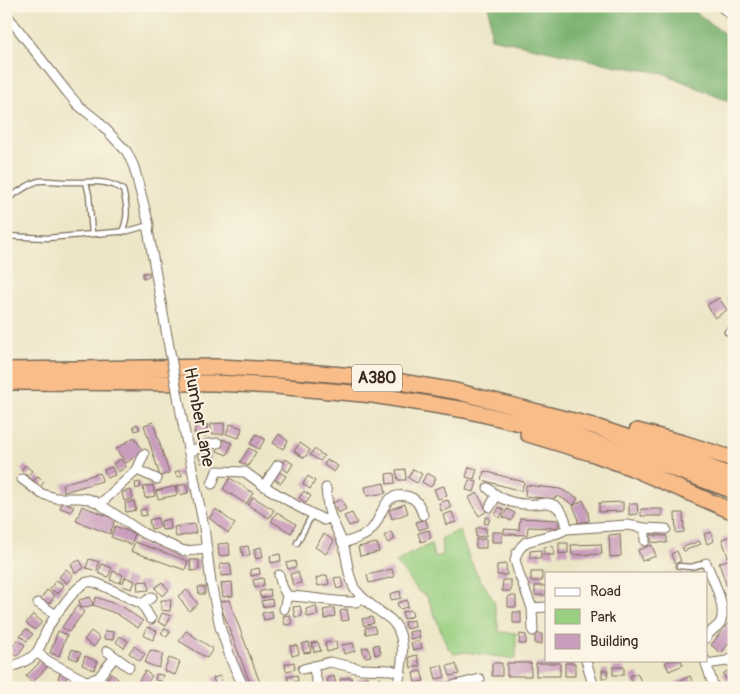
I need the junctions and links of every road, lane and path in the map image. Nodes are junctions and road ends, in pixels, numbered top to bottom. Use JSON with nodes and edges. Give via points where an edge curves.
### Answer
{"nodes":[{"id":1,"x":720,"y":6,"type":"edge"},
{"id":2,"x":6,"y":14,"type":"edge"},
{"id":3,"x":734,"y":17,"type":"edge"},
{"id":4,"x":86,"y":182,"type":"junction"},
{"id":5,"x":6,"y":200,"type":"edge"},
{"id":6,"x":149,"y":225,"type":"junction"},
{"id":7,"x":122,"y":232,"type":"junction"},
{"id":8,"x":92,"y":234,"type":"junction"},
{"id":9,"x":6,"y":236,"type":"edge"},
{"id":10,"x":734,"y":328,"type":"edge"},
{"id":11,"x":727,"y":332,"type":"dead end"},
{"id":12,"x":6,"y":370,"type":"edge"},
{"id":13,"x":6,"y":382,"type":"edge"},
{"id":14,"x":465,"y":410,"type":"junction"},
{"id":15,"x":552,"y":415,"type":"junction"},
{"id":16,"x":218,"y":443,"type":"dead end"},
{"id":17,"x":189,"y":452,"type":"junction"},
{"id":18,"x":144,"y":454,"type":"dead end"},
{"id":19,"x":734,"y":459,"type":"edge"},
{"id":20,"x":278,"y":465,"type":"dead end"},
{"id":21,"x":137,"y":470,"type":"junction"},
{"id":22,"x":734,"y":477,"type":"edge"},
{"id":23,"x":22,"y":479,"type":"dead end"},
{"id":24,"x":157,"y":479,"type":"dead end"},
{"id":25,"x":212,"y":484,"type":"dead end"},
{"id":26,"x":264,"y":486,"type":"junction"},
{"id":27,"x":488,"y":488,"type":"dead end"},
{"id":28,"x":734,"y":491,"type":"edge"},
{"id":29,"x":330,"y":494,"type":"dead end"},
{"id":30,"x":496,"y":496,"type":"junction"},
{"id":31,"x":100,"y":504,"type":"junction"},
{"id":32,"x":490,"y":507,"type":"dead end"},
{"id":33,"x":734,"y":512,"type":"edge"},
{"id":34,"x":312,"y":515,"type":"junction"},
{"id":35,"x":423,"y":515,"type":"dead end"},
{"id":36,"x":331,"y":517,"type":"junction"},
{"id":37,"x":645,"y":528,"type":"junction"},
{"id":38,"x":568,"y":529,"type":"junction"},
{"id":39,"x":666,"y":529,"type":"dead end"},
{"id":40,"x":645,"y":541,"type":"dead end"},
{"id":41,"x":297,"y":543,"type":"dead end"},
{"id":42,"x":343,"y":543,"type":"junction"},
{"id":43,"x":207,"y":549,"type":"junction"},
{"id":44,"x":706,"y":563,"type":"joint"},
{"id":45,"x":679,"y":566,"type":"dead end"},
{"id":46,"x":279,"y":575,"type":"dead end"},
{"id":47,"x":287,"y":596,"type":"junction"},
{"id":48,"x":152,"y":597,"type":"dead end"},
{"id":49,"x":362,"y":597,"type":"junction"},
{"id":50,"x":38,"y":603,"type":"dead end"},
{"id":51,"x":142,"y":604,"type":"junction"},
{"id":52,"x":545,"y":607,"type":"edge"},
{"id":53,"x":532,"y":608,"type":"junction"},
{"id":54,"x":284,"y":609,"type":"dead end"},
{"id":55,"x":56,"y":615,"type":"junction"},
{"id":56,"x":151,"y":619,"type":"dead end"},
{"id":57,"x":533,"y":631,"type":"dead end"},
{"id":58,"x":708,"y":634,"type":"edge"},
{"id":59,"x":107,"y":651,"type":"dead end"},
{"id":60,"x":37,"y":652,"type":"junction"},
{"id":61,"x":734,"y":656,"type":"edge"},
{"id":62,"x":115,"y":657,"type":"junction"},
{"id":63,"x":587,"y":662,"type":"edge"},
{"id":64,"x":706,"y":662,"type":"edge"},
{"id":65,"x":708,"y":662,"type":"edge"},
{"id":66,"x":313,"y":666,"type":"junction"},
{"id":67,"x":130,"y":667,"type":"dead end"},
{"id":68,"x":6,"y":669,"type":"edge"},
{"id":69,"x":303,"y":670,"type":"dead end"},
{"id":70,"x":401,"y":673,"type":"junction"},
{"id":71,"x":98,"y":678,"type":"junction"},
{"id":72,"x":480,"y":678,"type":"dead end"},
{"id":73,"x":594,"y":687,"type":"edge"},
{"id":74,"x":110,"y":688,"type":"edge"},
{"id":75,"x":244,"y":688,"type":"edge"},
{"id":76,"x":320,"y":688,"type":"edge"},
{"id":77,"x":397,"y":688,"type":"edge"},
{"id":78,"x":444,"y":688,"type":"edge"},
{"id":79,"x":569,"y":688,"type":"edge"},
{"id":80,"x":714,"y":688,"type":"edge"}],
"edges":[{"from":1,"to":3,"type":"street"},
{"from":2,"to":6,"type":"street","name":"Humber Lane","via":[[67,92],[127,152]]},
{"from":4,"to":5,"type":"lane","via":[[38,181]]},
{"from":4,"to":7,"type":"lane","via":[[102,181],[123,190],[128,213]]},
{"from":4,"to":8,"type":"lane"},
{"from":6,"to":7,"type":"lane"},
{"from":6,"to":17,"type":"street","name":"Humber Lane","bridge":true},
{"from":7,"to":8,"type":"lane"},
{"from":8,"to":9,"type":"lane","via":[[47,238]]},
{"from":10,"to":11,"type":"lane"},
{"from":12,"to":15,"type":"highway","number":"A380","via":[[218,367],[296,371],[377,378],[454,391]]},
{"from":13,"to":14,"type":"highway","number":"A380","via":[[276,386],[373,395]]},
{"from":14,"to":28,"type":"highway","number":"A380","via":[[586,440]]},
{"from":14,"to":33,"type":"highway","number":"A380","via":[[632,468]]},
{"from":15,"to":19,"type":"highway","number":"A380","via":[[591,419]]},
{"from":15,"to":22,"type":"highway","number":"A380","via":[[658,448]]},
{"from":16,"to":17,"type":"street"},
{"from":17,"to":43,"type":"street","name":"Humber Lane"},
{"from":18,"to":21,"type":"street"},
{"from":20,"to":26,"type":"street"},
{"from":21,"to":24,"type":"street"},
{"from":21,"to":31,"type":"street"},
{"from":23,"to":31,"type":"street","via":[[42,494],[89,499]]},
{"from":25,"to":26,"type":"street","via":[[217,471],[245,472]]},
{"from":26,"to":34,"type":"street"},
{"from":27,"to":30,"type":"street"},
{"from":29,"to":36,"type":"street","via":[[328,507]]},
{"from":30,"to":32,"type":"street"},
{"from":30,"to":38,"type":"street","via":[[509,502],[550,503],[562,511]]},
{"from":31,"to":43,"type":"street","via":[[144,533],[184,551]]},
{"from":34,"to":36,"type":"street","via":[[324,520]]},
{"from":34,"to":41,"type":"lane"},
{"from":35,"to":42,"type":"street","via":[[414,499],[400,495],[384,505],[369,532]]},
{"from":36,"to":42,"type":"street"},
{"from":37,"to":38,"type":"street","via":[[627,525]]},
{"from":37,"to":39,"type":"street"},
{"from":37,"to":40,"type":"street"},
{"from":38,"to":53,"type":"street","via":[[526,542],[517,553],[516,565]]},
{"from":42,"to":49,"type":"street","via":[[354,588]]},
{"from":43,"to":75,"type":"street","name":"Humber Lane","via":[[210,583],[220,627]]},
{"from":44,"to":45,"type":"lane"},
{"from":44,"to":58,"type":"street","via":[[722,612],[720,623]]},
{"from":46,"to":47,"type":"street"},
{"from":47,"to":49,"type":"street","via":[[350,602]]},
{"from":47,"to":54,"type":"street"},
{"from":48,"to":51,"type":"street"},
{"from":49,"to":70,"type":"street","via":[[397,628],[403,656]]},
{"from":50,"to":55,"type":"street"},
{"from":51,"to":55,"type":"street","via":[[88,582],[80,586]]},
{"from":51,"to":56,"type":"street"},
{"from":52,"to":53,"type":"street"},
{"from":53,"to":57,"type":"street"},
{"from":55,"to":60,"type":"street"},
{"from":59,"to":62,"type":"street"},
{"from":60,"to":68,"type":"street"},
{"from":60,"to":71,"type":"street","via":[[86,681]]},
{"from":61,"to":65,"type":"street","via":[[727,661]]},
{"from":62,"to":67,"type":"street"},
{"from":62,"to":71,"type":"street"},
{"from":63,"to":73,"type":"street"},
{"from":64,"to":80,"type":"street"},
{"from":66,"to":69,"type":"street"},
{"from":66,"to":70,"type":"street","via":[[330,662]]},
{"from":66,"to":76,"type":"street"},
{"from":70,"to":77,"type":"street"},
{"from":71,"to":74,"type":"street"},
{"from":72,"to":78,"type":"street"},
{"from":73,"to":79,"type":"street"}]}
